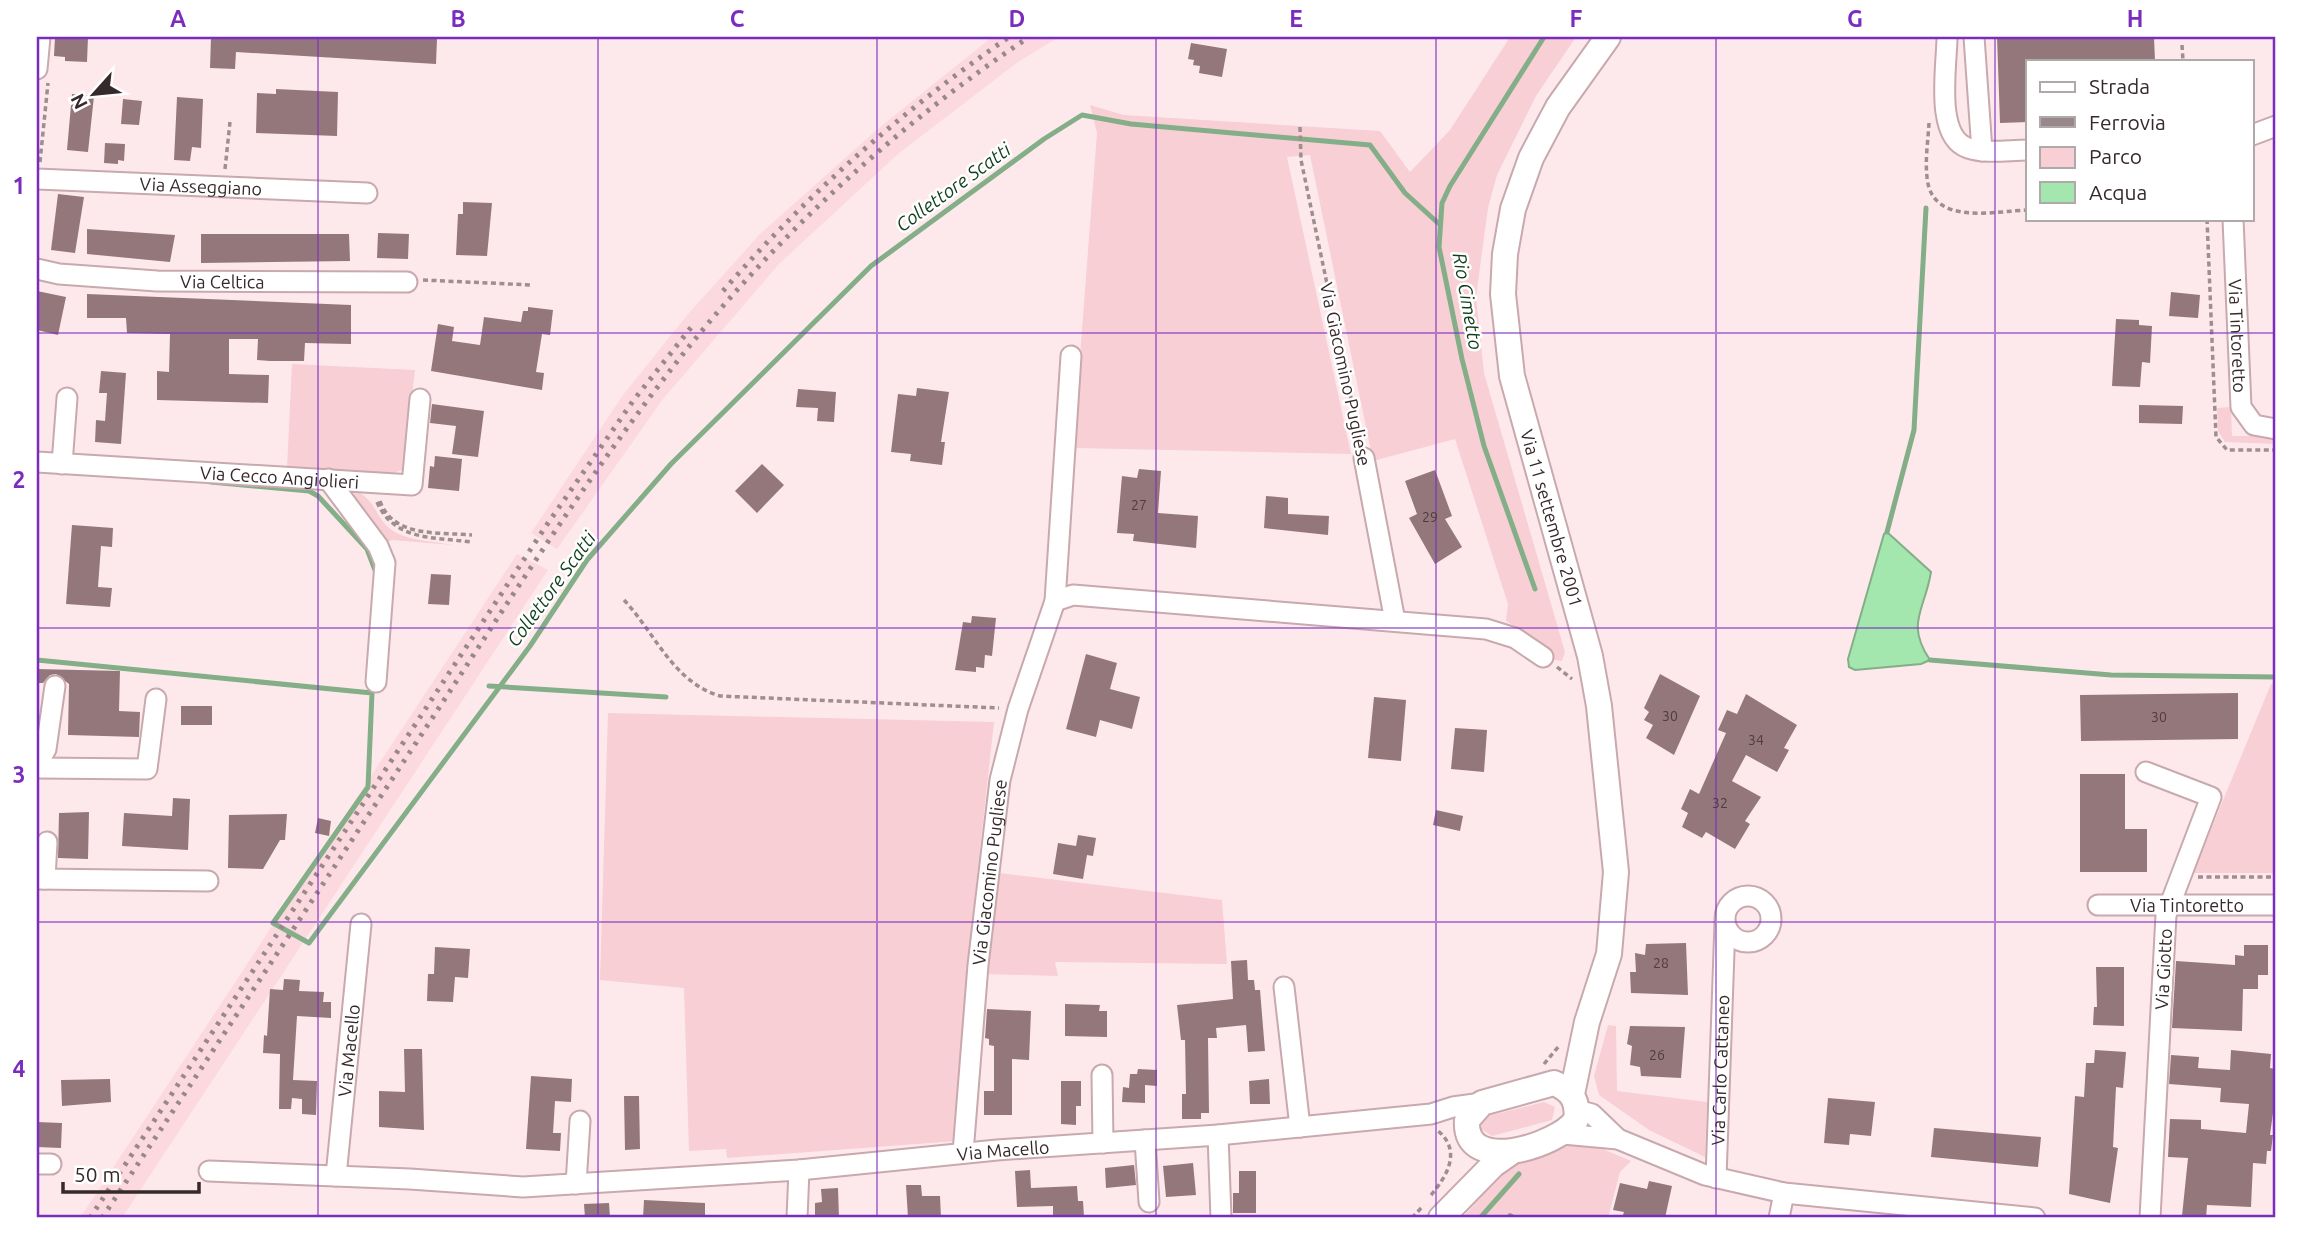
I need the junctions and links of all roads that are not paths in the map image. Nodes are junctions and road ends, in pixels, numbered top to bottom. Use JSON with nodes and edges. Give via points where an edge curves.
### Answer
{"nodes":[{"id":1,"x":40,"y":37,"type":"edge"},
{"id":2,"x":1608,"y":37,"type":"edge"},
{"id":3,"x":1947,"y":37,"type":"edge"},
{"id":4,"x":1974,"y":37,"type":"edge"},
{"id":5,"x":42,"y":74,"type":"edge"},
{"id":6,"x":2276,"y":126,"type":"edge"},
{"id":7,"x":2254,"y":134,"type":"edge"},
{"id":8,"x":2026,"y":150,"type":"edge"},
{"id":9,"x":1982,"y":151,"type":"junction"},
{"id":10,"x":37,"y":179,"type":"edge"},
{"id":11,"x":367,"y":192,"type":"dead end"},
{"id":12,"x":2234,"y":220,"type":"edge"},
{"id":13,"x":37,"y":269,"type":"edge"},
{"id":14,"x":407,"y":282,"type":"road end"},
{"id":15,"x":1071,"y":356,"type":"dead end"},
{"id":16,"x":67,"y":398,"type":"dead end"},
{"id":17,"x":420,"y":399,"type":"dead end"},
{"id":18,"x":2276,"y":429,"type":"edge"},
{"id":19,"x":1364,"y":458,"type":"road end"},
{"id":20,"x":37,"y":462,"type":"edge"},
{"id":21,"x":62,"y":464,"type":"junction"},
{"id":22,"x":328,"y":480,"type":"junction"},
{"id":23,"x":1055,"y":601,"type":"junction"},
{"id":24,"x":1395,"y":621,"type":"junction"},
{"id":25,"x":1543,"y":657,"type":"dead end"},
{"id":26,"x":376,"y":682,"type":"dead end"},
{"id":27,"x":55,"y":686,"type":"dead end"},
{"id":28,"x":156,"y":699,"type":"dead end"},
{"id":29,"x":37,"y":767,"type":"edge"},
{"id":30,"x":2146,"y":772,"type":"dead end"},
{"id":31,"x":47,"y":842,"type":"dead end"},
{"id":32,"x":41,"y":879,"type":"edge"},
{"id":33,"x":208,"y":881,"type":"dead end"},
{"id":34,"x":2098,"y":905,"type":"dead end"},
{"id":35,"x":2168,"y":905,"type":"junction"},
{"id":36,"x":2276,"y":905,"type":"edge"},
{"id":37,"x":1725,"y":923,"type":"junction"},
{"id":38,"x":361,"y":924,"type":"dead end"},
{"id":39,"x":1740,"y":941,"type":"junction"},
{"id":40,"x":1726,"y":959,"type":"junction"},
{"id":41,"x":1284,"y":987,"type":"dead end"},
{"id":42,"x":1587,"y":1022,"type":"junction"},
{"id":43,"x":1102,"y":1075,"type":"dead end"},
{"id":44,"x":1540,"y":1076,"type":"junction"},
{"id":45,"x":1575,"y":1102,"type":"junction"},
{"id":46,"x":1482,"y":1103,"type":"junction"},
{"id":47,"x":1430,"y":1120,"type":"junction"},
{"id":48,"x":580,"y":1121,"type":"dead end"},
{"id":49,"x":1300,"y":1127,"type":"junction"},
{"id":50,"x":1563,"y":1134,"type":"junction"},
{"id":51,"x":1218,"y":1135,"type":"junction"},
{"id":52,"x":1470,"y":1137,"type":"junction"},
{"id":53,"x":1618,"y":1139,"type":"junction"},
{"id":54,"x":1145,"y":1140,"type":"junction"},
{"id":55,"x":1103,"y":1143,"type":"junction"},
{"id":56,"x":1513,"y":1150,"type":"junction"},
{"id":57,"x":963,"y":1153,"type":"junction"},
{"id":58,"x":799,"y":1170,"type":"junction"},
{"id":59,"x":209,"y":1171,"type":"dead end"},
{"id":60,"x":336,"y":1176,"type":"junction"},
{"id":61,"x":1716,"y":1178,"type":"junction"},
{"id":62,"x":576,"y":1184,"type":"junction"},
{"id":63,"x":1784,"y":1193,"type":"junction"},
{"id":64,"x":1149,"y":1202,"type":"dead end"},
{"id":65,"x":1448,"y":1211,"type":"edge"},
{"id":66,"x":797,"y":1218,"type":"edge"},
{"id":67,"x":1221,"y":1218,"type":"edge"},
{"id":68,"x":1779,"y":1218,"type":"edge"},
{"id":69,"x":2035,"y":1218,"type":"edge"},
{"id":70,"x":2150,"y":1218,"type":"edge"}],
"edges":[{"from":1,"to":5,"type":"street"},
{"from":2,"to":42,"type":"main road","name":"Via 11 settembre 2001","via":[[1558,107],[1531,158],[1513,209],[1504,254],[1503,294],[1512,376],[1573,586],[1599,706],[1616,872],[1609,954]]},
{"from":3,"to":9,"type":"street","via":[[1949,131],[1960,145]]},
{"from":4,"to":9,"type":"street"},
{"from":6,"to":7,"type":"street"},
{"from":8,"to":9,"type":"street"},
{"from":10,"to":11,"type":"street","name":"Via Asseggiano"},
{"from":12,"to":18,"type":"street","name":"Via Tintoretto","via":[[2241,407],[2254,425]]},
{"from":13,"to":14,"type":"street","name":"Via Celtica","via":[[157,281]]},
{"from":15,"to":23,"type":"street","name":"Via Giacomino Pugliese"},
{"from":16,"to":21,"type":"street"},
{"from":17,"to":22,"type":"street","name":"Via Cecco Angiolieri","via":[[412,485],[375,489]]},
{"from":19,"to":24,"type":"street","name":"Via Giacomino Pugliese"},
{"from":20,"to":21,"type":"street","name":"Via Cecco Angiolieri"},
{"from":21,"to":22,"type":"street","name":"Via Cecco Angiolieri"},
{"from":22,"to":26,"type":"street","via":[[378,546],[385,563]]},
{"from":23,"to":24,"type":"street","via":[[1073,595]]},
{"from":23,"to":57,"type":"street","name":"Via Giacomino Pugliese","via":[[1018,709],[1000,780],[978,965]]},
{"from":24,"to":25,"type":"street","via":[[1486,629],[1516,638]]},
{"from":27,"to":29,"type":"street","via":[[46,750]]},
{"from":28,"to":29,"type":"street","via":[[147,769]]},
{"from":30,"to":35,"type":"street","name":"Via Giotto","via":[[2211,797]]},
{"from":31,"to":32,"type":"street"},
{"from":32,"to":33,"type":"street"},
{"from":34,"to":35,"type":"street","name":"Via Tintoretto"},
{"from":35,"to":36,"type":"street","name":"Via Tintoretto"},
{"from":35,"to":70,"type":"street","name":"Via Giotto"},
{"from":37,"to":39,"type":"street"},
{"from":37,"to":39,"type":"street","via":[[1728,908],[1738,898],[1753,897],[1766,905],[1771,918],[1766,933],[1754,941]]},
{"from":37,"to":40,"type":"street","name":"Via Carlo Cattaneo"},
{"from":38,"to":60,"type":"street","name":"Via Macello"},
{"from":39,"to":40,"type":"street"},
{"from":40,"to":61,"type":"street","name":"Via Carlo Cattaneo"},
{"from":41,"to":49,"type":"street"},
{"from":42,"to":44,"type":"main road","name":"Via 11 settembre 2001","via":[[1566,1056]]},
{"from":42,"to":45,"type":"main road","name":"Via 11 settembre 2001"},
{"from":43,"to":55,"type":"street"},
{"from":44,"to":45,"type":"main road"},
{"from":44,"to":46,"type":"main road","name":"Via 11 settembre 2001"},
{"from":45,"to":50,"type":"main road","name":"Via 11 settembre 2001","via":[[1576,1121]]},
{"from":45,"to":53,"type":"street"},
{"from":46,"to":47,"type":"street","name":"Via Macello","via":[[1453,1107]]},
{"from":46,"to":52,"type":"main road","via":[[1467,1120]]},
{"from":47,"to":49,"type":"street","name":"Via Macello"},
{"from":47,"to":52,"type":"street"},
{"from":48,"to":62,"type":"street"},
{"from":49,"to":51,"type":"street","name":"Via Macello"},
{"from":50,"to":53,"type":"street"},
{"from":50,"to":56,"type":"main road"},
{"from":51,"to":54,"type":"street","name":"Via Macello"},
{"from":51,"to":67,"type":"street"},
{"from":52,"to":56,"type":"main road","via":[[1490,1152]]},
{"from":52,"to":65,"type":"main road","via":[[1471,1161]]},
{"from":53,"to":61,"type":"street"},
{"from":54,"to":55,"type":"street","name":"Via Macello"},
{"from":54,"to":64,"type":"street"},
{"from":55,"to":57,"type":"street","name":"Via Macello"},
{"from":56,"to":65,"type":"main road"},
{"from":57,"to":58,"type":"street","name":"Via Macello"},
{"from":58,"to":62,"type":"street","name":"Via Macello"},
{"from":58,"to":66,"type":"street"},
{"from":59,"to":60,"type":"street","name":"Via Macello"},
{"from":60,"to":62,"type":"street","name":"Via Macello","via":[[523,1187]]},
{"from":61,"to":63,"type":"street"},
{"from":63,"to":68,"type":"street"},
{"from":63,"to":69,"type":"street"}]}
